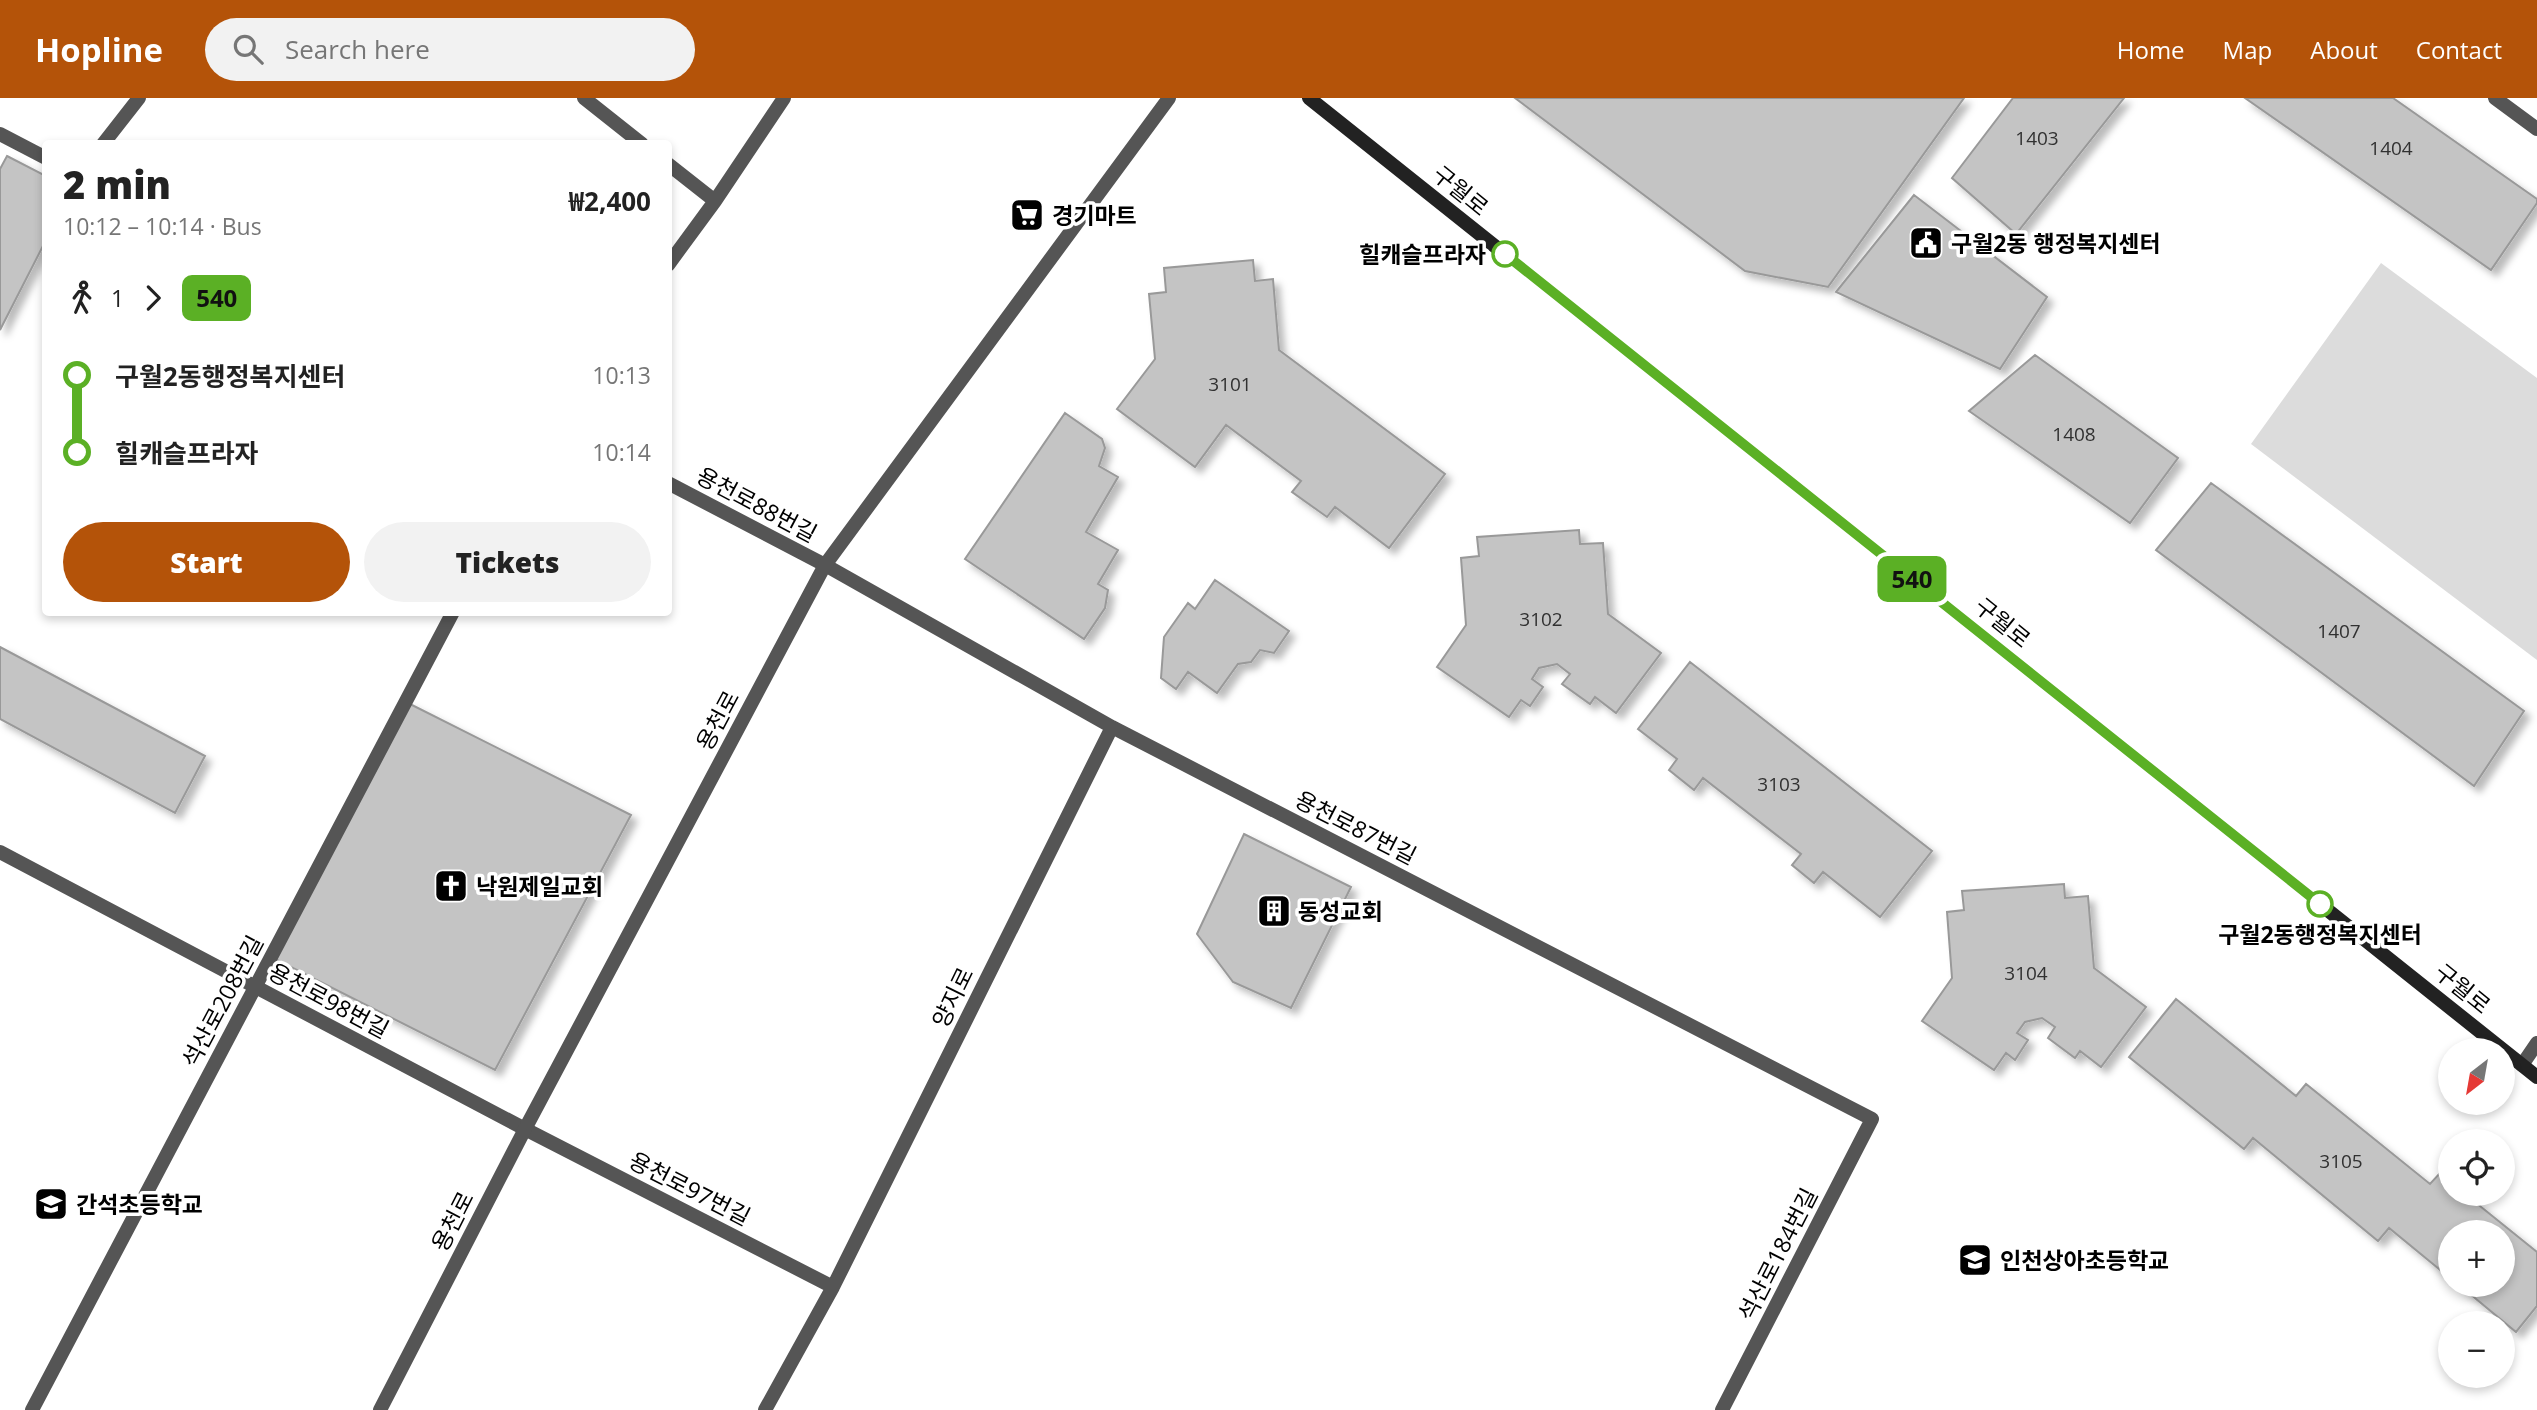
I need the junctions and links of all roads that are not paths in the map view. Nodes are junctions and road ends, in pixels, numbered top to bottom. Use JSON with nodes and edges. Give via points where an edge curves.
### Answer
{"nodes":[{"id":1,"x":139,"y":98,"type":"edge"},
{"id":2,"x":584,"y":98,"type":"edge"},
{"id":3,"x":784,"y":98,"type":"edge"},
{"id":4,"x":1169,"y":98,"type":"edge"},
{"id":5,"x":1309,"y":98,"type":"edge"},
{"id":6,"x":2495,"y":98,"type":"edge"},
{"id":7,"x":2537,"y":129,"type":"edge"},
{"id":8,"x":0,"y":134,"type":"edge"},
{"id":9,"x":106,"y":140,"type":"edge"},
{"id":10,"x":637,"y":140,"type":"edge"},
{"id":11,"x":42,"y":156,"type":"edge"},
{"id":12,"x":672,"y":167,"type":"edge"},
{"id":13,"x":715,"y":201,"type":"junction"},
{"id":14,"x":672,"y":260,"type":"edge"},
{"id":15,"x":672,"y":485,"type":"edge"},
{"id":16,"x":825,"y":565,"type":"junction"},
{"id":17,"x":451,"y":616,"type":"edge"},
{"id":18,"x":1112,"y":727,"type":"junction"},
{"id":19,"x":0,"y":852,"type":"edge"},
{"id":20,"x":255,"y":987,"type":"junction"},
{"id":21,"x":2537,"y":1043,"type":"edge"},
{"id":22,"x":2522,"y":1065,"type":"junction"},
{"id":23,"x":2537,"y":1077,"type":"edge"},
{"id":24,"x":1872,"y":1119,"type":"joint"},
{"id":25,"x":526,"y":1129,"type":"junction"},
{"id":26,"x":833,"y":1287,"type":"junction"},
{"id":27,"x":32,"y":1410,"type":"edge"},
{"id":28,"x":380,"y":1410,"type":"edge"},
{"id":29,"x":765,"y":1410,"type":"edge"},
{"id":30,"x":1722,"y":1410,"type":"edge"}],
"edges":[{"from":1,"to":9,"type":"street"},
{"from":2,"to":10,"type":"street"},
{"from":3,"to":13,"type":"street"},
{"from":4,"to":16,"type":"street","name":"용천로"},
{"from":5,"to":22,"type":"main road","name":"구월로"},
{"from":6,"to":7,"type":"street"},
{"from":8,"to":11,"type":"street"},
{"from":12,"to":13,"type":"street"},
{"from":13,"to":14,"type":"street"},
{"from":15,"to":16,"type":"street","name":"용천로88번길"},
{"from":16,"to":18,"type":"street","name":"용천로87번길"},
{"from":16,"to":25,"type":"street","name":"용천로"},
{"from":17,"to":20,"type":"street","name":"석산로208번길"},
{"from":18,"to":24,"type":"street","name":"용천로87번길"},
{"from":18,"to":26,"type":"street","name":"양지로"},
{"from":19,"to":20,"type":"street","name":"용천로98번길"},
{"from":20,"to":25,"type":"street","name":"용천로98번길"},
{"from":20,"to":27,"type":"street","name":"석산로208번길"},
{"from":21,"to":22,"type":"street"},
{"from":22,"to":23,"type":"main road","name":"구월로"},
{"from":24,"to":30,"type":"street","name":"석산로184번길"},
{"from":25,"to":26,"type":"street","name":"용천로97번길"},
{"from":25,"to":28,"type":"street","name":"용천로"},
{"from":26,"to":29,"type":"street","name":"양지로"}]}
